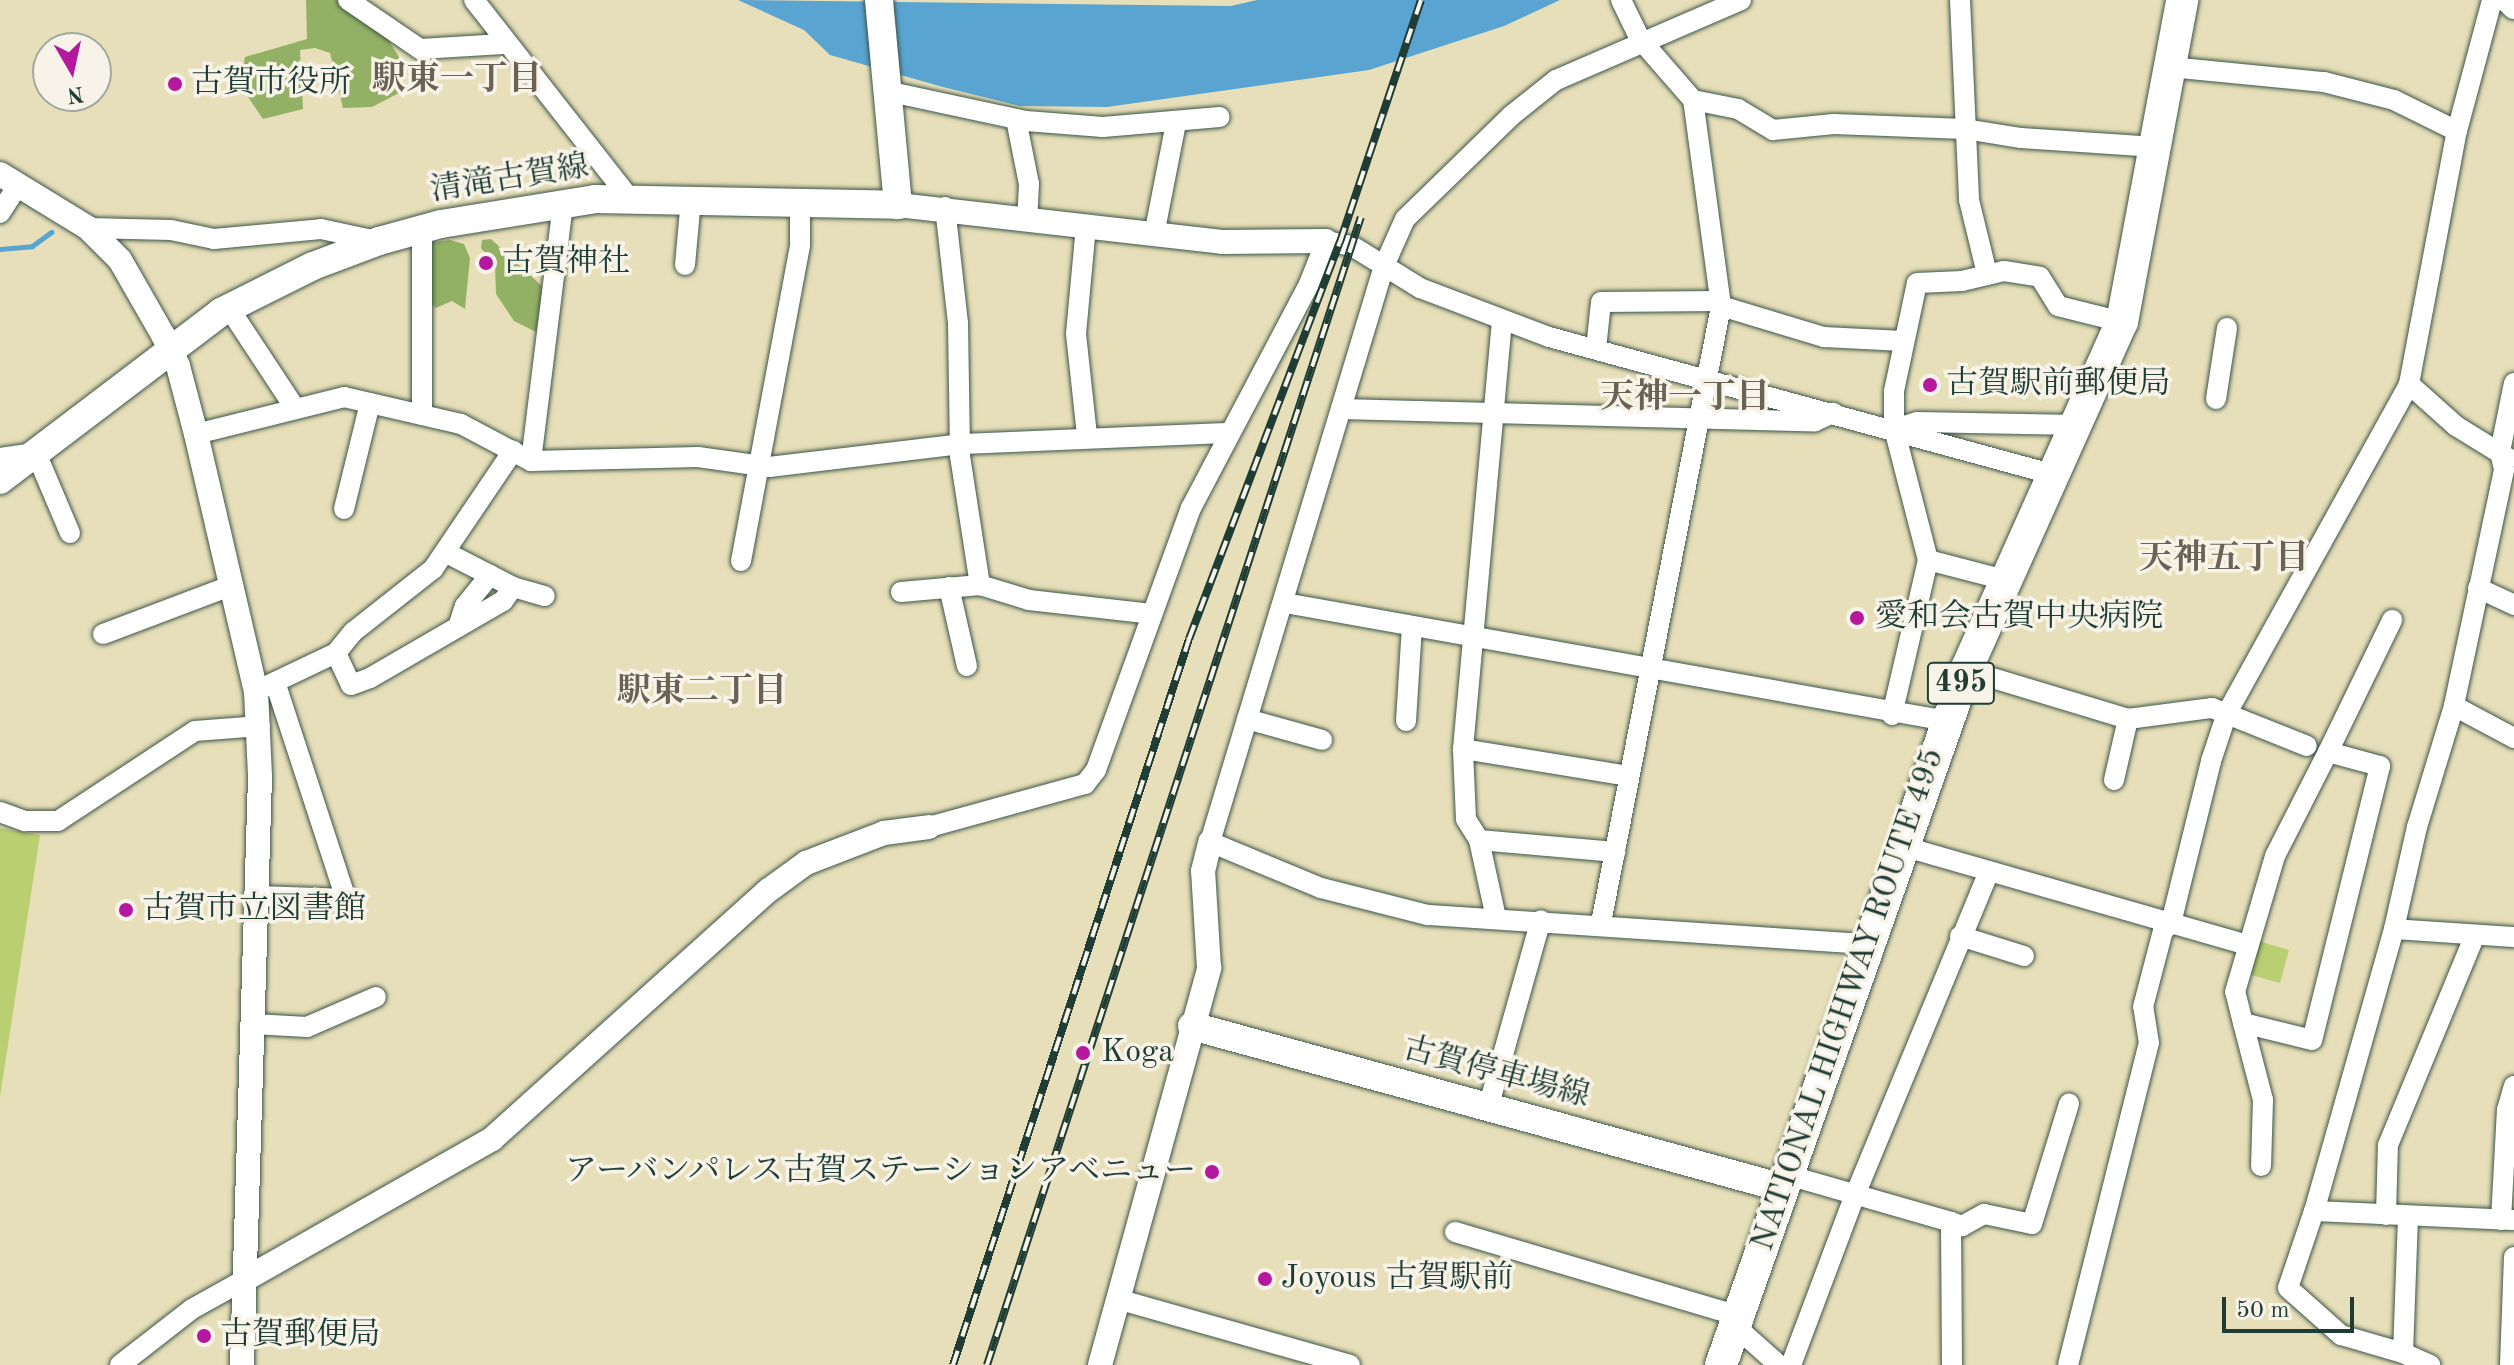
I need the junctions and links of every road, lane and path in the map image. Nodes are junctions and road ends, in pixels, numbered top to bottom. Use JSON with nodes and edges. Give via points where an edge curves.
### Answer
{"nodes":[{"id":1,"x":348,"y":0,"type":"edge"},
{"id":2,"x":474,"y":0,"type":"edge"},
{"id":3,"x":879,"y":0,"type":"edge"},
{"id":4,"x":1622,"y":0,"type":"edge"},
{"id":5,"x":1741,"y":0,"type":"edge"},
{"id":6,"x":1960,"y":0,"type":"edge"},
{"id":7,"x":2182,"y":0,"type":"edge"},
{"id":8,"x":2492,"y":0,"type":"edge"},
{"id":9,"x":2507,"y":0,"type":"edge"},
{"id":10,"x":2514,"y":7,"type":"edge"},
{"id":11,"x":1640,"y":39,"type":"junction"},
{"id":12,"x":503,"y":44,"type":"junction"},
{"id":13,"x":2170,"y":67,"type":"junction"},
{"id":14,"x":886,"y":91,"type":"junction"},
{"id":15,"x":1693,"y":100,"type":"junction"},
{"id":16,"x":1220,"y":117,"type":"dead end"},
{"id":17,"x":1016,"y":119,"type":"junction"},
{"id":18,"x":1176,"y":123,"type":"junction"},
{"id":19,"x":1965,"y":129,"type":"junction"},
{"id":20,"x":2457,"y":131,"type":"junction"},
{"id":21,"x":2156,"y":147,"type":"junction"},
{"id":22,"x":9,"y":180,"type":"edge"},
{"id":23,"x":629,"y":198,"type":"junction"},
{"id":24,"x":691,"y":199,"type":"junction"},
{"id":25,"x":563,"y":203,"type":"junction"},
{"id":26,"x":800,"y":203,"type":"junction"},
{"id":27,"x":898,"y":205,"type":"junction"},
{"id":28,"x":945,"y":207,"type":"junction"},
{"id":29,"x":0,"y":213,"type":"edge"},
{"id":30,"x":1027,"y":218,"type":"junction"},
{"id":31,"x":1086,"y":226,"type":"junction"},
{"id":32,"x":88,"y":228,"type":"junction"},
{"id":33,"x":422,"y":229,"type":"junction"},
{"id":34,"x":1154,"y":235,"type":"junction"},
{"id":35,"x":379,"y":241,"type":"junction"},
{"id":36,"x":1326,"y":241,"type":"junction"},
{"id":37,"x":685,"y":265,"type":"dead end"},
{"id":38,"x":1384,"y":266,"type":"junction"},
{"id":39,"x":1987,"y":274,"type":"junction"},
{"id":40,"x":1720,"y":303,"type":"junction"},
{"id":41,"x":229,"y":308,"type":"junction"},
{"id":42,"x":1502,"y":322,"type":"junction"},
{"id":43,"x":2122,"y":322,"type":"junction"},
{"id":44,"x":2227,"y":328,"type":"dead end"},
{"id":45,"x":1903,"y":341,"type":"junction"},
{"id":46,"x":1596,"y":349,"type":"junction"},
{"id":47,"x":171,"y":351,"type":"junction"},
{"id":48,"x":1708,"y":380,"type":"junction"},
{"id":49,"x":2514,"y":383,"type":"edge"},
{"id":50,"x":2409,"y":384,"type":"junction"},
{"id":51,"x":2216,"y":399,"type":"dead end"},
{"id":52,"x":370,"y":403,"type":"junction"},
{"id":53,"x":295,"y":408,"type":"junction"},
{"id":54,"x":1341,"y":409,"type":"junction"},
{"id":55,"x":1833,"y":413,"type":"junction"},
{"id":56,"x":1491,"y":414,"type":"junction"},
{"id":57,"x":422,"y":415,"type":"junction"},
{"id":58,"x":1702,"y":418,"type":"junction"},
{"id":59,"x":2077,"y":425,"type":"junction"},
{"id":60,"x":1894,"y":429,"type":"junction"},
{"id":61,"x":1228,"y":433,"type":"junction"},
{"id":62,"x":196,"y":434,"type":"junction"},
{"id":63,"x":1087,"y":436,"type":"junction"},
{"id":64,"x":961,"y":444,"type":"junction"},
{"id":65,"x":36,"y":453,"type":"junction"},
{"id":66,"x":522,"y":456,"type":"junction"},
{"id":67,"x":2507,"y":457,"type":"edge"},
{"id":68,"x":0,"y":458,"type":"edge"},
{"id":69,"x":757,"y":465,"type":"junction"},
{"id":70,"x":2055,"y":475,"type":"junction"},
{"id":71,"x":0,"y":480,"type":"edge"},
{"id":72,"x":344,"y":509,"type":"dead end"},
{"id":73,"x":70,"y":533,"type":"dead end"},
{"id":74,"x":445,"y":552,"type":"junction"},
{"id":75,"x":1928,"y":560,"type":"junction"},
{"id":76,"x":741,"y":561,"type":"dead end"},
{"id":77,"x":490,"y":575,"type":"junction"},
{"id":78,"x":2005,"y":580,"type":"junction"},
{"id":79,"x":233,"y":585,"type":"junction"},
{"id":80,"x":980,"y":585,"type":"junction"},
{"id":81,"x":513,"y":587,"type":"junction"},
{"id":82,"x":949,"y":587,"type":"junction"},
{"id":83,"x":2478,"y":588,"type":"junction"},
{"id":84,"x":901,"y":592,"type":"dead end"},
{"id":85,"x":545,"y":596,"type":"dead end"},
{"id":86,"x":1285,"y":603,"type":"junction"},
{"id":87,"x":2514,"y":605,"type":"edge"},
{"id":88,"x":1151,"y":614,"type":"junction"},
{"id":89,"x":2392,"y":620,"type":"dead end"},
{"id":90,"x":1412,"y":626,"type":"junction"},
{"id":91,"x":458,"y":627,"type":"junction"},
{"id":92,"x":103,"y":634,"type":"dead end"},
{"id":93,"x":1473,"y":639,"type":"junction"},
{"id":94,"x":336,"y":653,"type":"junction"},
{"id":95,"x":967,"y":666,"type":"dead end"},
{"id":96,"x":1650,"y":670,"type":"junction"},
{"id":97,"x":1966,"y":670,"type":"junction"},
{"id":98,"x":266,"y":686,"type":"junction"},
{"id":99,"x":2454,"y":706,"type":"junction"},
{"id":100,"x":2227,"y":713,"type":"junction"},
{"id":101,"x":1892,"y":715,"type":"junction"},
{"id":102,"x":1247,"y":719,"type":"junction"},
{"id":103,"x":2128,"y":719,"type":"junction"},
{"id":104,"x":1406,"y":721,"type":"dead end"},
{"id":105,"x":1947,"y":721,"type":"junction"},
{"id":106,"x":260,"y":726,"type":"junction"},
{"id":107,"x":2514,"y":738,"type":"edge"},
{"id":108,"x":1322,"y":740,"type":"dead end"},
{"id":109,"x":2307,"y":746,"type":"dead end"},
{"id":110,"x":1463,"y":749,"type":"junction"},
{"id":111,"x":2328,"y":752,"type":"junction"},
{"id":112,"x":1628,"y":776,"type":"junction"},
{"id":113,"x":2114,"y":780,"type":"dead end"},
{"id":114,"x":0,"y":812,"type":"edge"},
{"id":115,"x":929,"y":827,"type":"joint"},
{"id":116,"x":1479,"y":840,"type":"junction"},
{"id":117,"x":1210,"y":842,"type":"junction"},
{"id":118,"x":1902,"y":846,"type":"junction"},
{"id":119,"x":1615,"y":852,"type":"junction"},
{"id":120,"x":1989,"y":872,"type":"junction"},
{"id":121,"x":256,"y":896,"type":"junction"},
{"id":122,"x":1496,"y":918,"type":"junction"},
{"id":123,"x":1541,"y":920,"type":"junction"},
{"id":124,"x":1601,"y":923,"type":"junction"},
{"id":125,"x":2171,"y":923,"type":"junction"},
{"id":126,"x":2394,"y":929,"type":"junction"},
{"id":127,"x":2475,"y":935,"type":"junction"},
{"id":128,"x":1960,"y":936,"type":"junction"},
{"id":129,"x":2514,"y":937,"type":"edge"},
{"id":130,"x":1868,"y":944,"type":"junction"},
{"id":131,"x":2247,"y":945,"type":"junction"},
{"id":132,"x":2024,"y":956,"type":"dead end"},
{"id":133,"x":376,"y":997,"type":"dead end"},
{"id":134,"x":2243,"y":1023,"type":"junction"},
{"id":135,"x":253,"y":1024,"type":"junction"},
{"id":136,"x":1192,"y":1026,"type":"junction"},
{"id":137,"x":2514,"y":1086,"type":"edge"},
{"id":138,"x":2069,"y":1104,"type":"dead end"},
{"id":139,"x":1488,"y":1108,"type":"junction"},
{"id":140,"x":2261,"y":1166,"type":"dead end"},
{"id":141,"x":1783,"y":1188,"type":"junction"},
{"id":142,"x":1855,"y":1195,"type":"junction"},
{"id":143,"x":2314,"y":1211,"type":"junction"},
{"id":144,"x":2386,"y":1215,"type":"junction"},
{"id":145,"x":2408,"y":1217,"type":"junction"},
{"id":146,"x":2508,"y":1220,"type":"edge"},
{"id":147,"x":1951,"y":1222,"type":"junction"},
{"id":148,"x":1455,"y":1232,"type":"dead end"},
{"id":149,"x":2514,"y":1257,"type":"edge"},
{"id":150,"x":244,"y":1280,"type":"junction"},
{"id":151,"x":1121,"y":1300,"type":"junction"},
{"id":152,"x":1737,"y":1321,"type":"junction"},
{"id":153,"x":2403,"y":1353,"type":"junction"},
{"id":154,"x":120,"y":1365,"type":"edge"},
{"id":155,"x":242,"y":1365,"type":"edge"},
{"id":156,"x":1100,"y":1365,"type":"edge"},
{"id":157,"x":1350,"y":1365,"type":"edge"},
{"id":158,"x":1721,"y":1365,"type":"edge"},
{"id":159,"x":1779,"y":1365,"type":"edge"},
{"id":160,"x":1791,"y":1365,"type":"edge"},
{"id":161,"x":1952,"y":1365,"type":"edge"},
{"id":162,"x":2068,"y":1365,"type":"edge"},
{"id":163,"x":2430,"y":1365,"type":"edge"},
{"id":164,"x":2510,"y":1365,"type":"edge"}],
"edges":[{"from":1,"to":12,"type":"street","via":[[420,49]]},
{"from":2,"to":12,"type":"street"},
{"from":3,"to":14,"type":"main road"},
{"from":4,"to":11,"type":"street"},
{"from":5,"to":11,"type":"street"},
{"from":6,"to":19,"type":"street"},
{"from":7,"to":13,"type":"highway","name":"NATIONAL HIGHWAY ROUTE 495","number":"495"},
{"from":8,"to":20,"type":"street"},
{"from":9,"to":10,"type":"street"},
{"from":11,"to":15,"type":"street"},
{"from":11,"to":38,"type":"street","via":[[1556,80],[1523,105],[1405,219]]},
{"from":12,"to":23,"type":"street"},
{"from":13,"to":20,"type":"street","via":[[2324,82],[2394,100]]},
{"from":13,"to":21,"type":"highway","name":"NATIONAL HIGHWAY ROUTE 495","number":"495"},
{"from":14,"to":17,"type":"street"},
{"from":14,"to":27,"type":"main road"},
{"from":15,"to":19,"type":"street","via":[[1738,109],[1773,130],[1834,124]]},
{"from":15,"to":40,"type":"street"},
{"from":16,"to":18,"type":"street"},
{"from":17,"to":18,"type":"street","via":[[1103,127]]},
{"from":17,"to":30,"type":"street","via":[[1029,184]]},
{"from":18,"to":34,"type":"street"},
{"from":19,"to":21,"type":"street"},
{"from":19,"to":39,"type":"street","via":[[1969,200]]},
{"from":20,"to":50,"type":"street"},
{"from":21,"to":43,"type":"highway","name":"NATIONAL HIGHWAY ROUTE 495","number":"495"},
{"from":22,"to":29,"type":"street"},
{"from":22,"to":32,"type":"street"},
{"from":23,"to":24,"type":"main road","name":"清滝古賀線"},
{"from":23,"to":25,"type":"main road","name":"清滝古賀線"},
{"from":24,"to":26,"type":"main road","name":"清滝古賀線"},
{"from":24,"to":37,"type":"street"},
{"from":25,"to":33,"type":"main road","name":"清滝古賀線"},
{"from":25,"to":66,"type":"street"},
{"from":26,"to":27,"type":"main road","name":"清滝古賀線"},
{"from":26,"to":69,"type":"street","via":[[800,245]]},
{"from":27,"to":28,"type":"street"},
{"from":28,"to":30,"type":"street"},
{"from":28,"to":64,"type":"street","via":[[958,323]]},
{"from":30,"to":31,"type":"street"},
{"from":31,"to":34,"type":"street"},
{"from":31,"to":63,"type":"street","via":[[1076,334]]},
{"from":32,"to":35,"type":"street","via":[[171,230],[214,239],[321,229]]},
{"from":32,"to":47,"type":"street","via":[[120,260]]},
{"from":33,"to":35,"type":"main road","name":"清滝古賀線"},
{"from":33,"to":57,"type":"street"},
{"from":34,"to":36,"type":"street","via":[[1222,242]]},
{"from":35,"to":41,"type":"main road","name":"清滝古賀線","via":[[313,266]]},
{"from":36,"to":38,"type":"street","via":[[1352,246]]},
{"from":36,"to":61,"type":"street","via":[[1309,284]]},
{"from":38,"to":42,"type":"street","via":[[1420,288]]},
{"from":38,"to":54,"type":"street"},
{"from":39,"to":43,"type":"street","via":[[2040,277],[2058,306]]},
{"from":39,"to":45,"type":"street","via":[[1917,283]]},
{"from":40,"to":45,"type":"street","via":[[1824,337]]},
{"from":40,"to":46,"type":"street","via":[[1601,302]]},
{"from":40,"to":48,"type":"street"},
{"from":41,"to":47,"type":"main road","name":"清滝古賀線"},
{"from":41,"to":53,"type":"street"},
{"from":42,"to":46,"type":"street"},
{"from":42,"to":56,"type":"street"},
{"from":43,"to":59,"type":"highway","name":"NATIONAL HIGHWAY ROUTE 495","number":"495"},
{"from":44,"to":51,"type":"street"},
{"from":45,"to":60,"type":"street"},
{"from":46,"to":48,"type":"street"},
{"from":47,"to":62,"type":"street"},
{"from":47,"to":65,"type":"main road","name":"清滝古賀線"},
{"from":48,"to":55,"type":"street"},
{"from":48,"to":58,"type":"street"},
{"from":49,"to":67,"type":"street"},
{"from":50,"to":67,"type":"street","via":[[2456,426]]},
{"from":50,"to":100,"type":"street"},
{"from":52,"to":53,"type":"street","via":[[344,397]]},
{"from":52,"to":57,"type":"street"},
{"from":52,"to":72,"type":"street"},
{"from":53,"to":62,"type":"street"},
{"from":54,"to":56,"type":"street"},
{"from":54,"to":86,"type":"street"},
{"from":55,"to":58,"type":"street","via":[[1815,421]]},
{"from":55,"to":60,"type":"street"},
{"from":56,"to":58,"type":"street"},
{"from":56,"to":93,"type":"street"},
{"from":57,"to":66,"type":"street","via":[[461,424]]},
{"from":58,"to":96,"type":"street"},
{"from":59,"to":60,"type":"street","via":[[1917,422]]},
{"from":59,"to":70,"type":"highway","name":"NATIONAL HIGHWAY ROUTE 495","number":"495"},
{"from":60,"to":70,"type":"street"},
{"from":60,"to":75,"type":"street"},
{"from":61,"to":63,"type":"street"},
{"from":61,"to":88,"type":"street","via":[[1191,508]]},
{"from":62,"to":79,"type":"street"},
{"from":63,"to":64,"type":"street"},
{"from":64,"to":69,"type":"street","via":[[806,465]]},
{"from":64,"to":80,"type":"street"},
{"from":65,"to":68,"type":"street"},
{"from":65,"to":71,"type":"main road","name":"清滝古賀線"},
{"from":65,"to":73,"type":"street"},
{"from":66,"to":69,"type":"street","via":[[698,457]]},
{"from":66,"to":74,"type":"street"},
{"from":67,"to":83,"type":"street"},
{"from":69,"to":76,"type":"street"},
{"from":70,"to":78,"type":"highway","name":"NATIONAL HIGHWAY ROUTE 495","number":"495"},
{"from":74,"to":77,"type":"street"},
{"from":74,"to":94,"type":"street"},
{"from":75,"to":78,"type":"street"},
{"from":75,"to":101,"type":"street"},
{"from":77,"to":81,"type":"street"},
{"from":77,"to":91,"type":"street","via":[[465,606]]},
{"from":78,"to":97,"type":"highway","name":"NATIONAL HIGHWAY ROUTE 495","number":"495"},
{"from":79,"to":92,"type":"street"},
{"from":79,"to":98,"type":"street"},
{"from":80,"to":82,"type":"street"},
{"from":80,"to":88,"type":"street","via":[[1029,600]]},
{"from":81,"to":85,"type":"street"},
{"from":81,"to":91,"type":"street","via":[[503,601]]},
{"from":82,"to":84,"type":"street"},
{"from":82,"to":95,"type":"street"},
{"from":83,"to":87,"type":"street"},
{"from":83,"to":99,"type":"street"},
{"from":86,"to":90,"type":"street"},
{"from":86,"to":102,"type":"street"},
{"from":88,"to":115,"type":"street","via":[[1096,770],[1085,784]]},
{"from":89,"to":111,"type":"street"},
{"from":90,"to":93,"type":"street"},
{"from":90,"to":104,"type":"street"},
{"from":91,"to":94,"type":"street","via":[[351,685]]},
{"from":93,"to":96,"type":"street"},
{"from":93,"to":110,"type":"street"},
{"from":94,"to":98,"type":"street"},
{"from":96,"to":101,"type":"street"},
{"from":96,"to":112,"type":"street"},
{"from":97,"to":103,"type":"street"},
{"from":97,"to":105,"type":"highway","name":"NATIONAL HIGHWAY ROUTE 495","number":"495"},
{"from":98,"to":106,"type":"street"},
{"from":98,"to":121,"type":"street","via":[[346,899]]},
{"from":99,"to":107,"type":"street"},
{"from":99,"to":126,"type":"street","via":[[2417,827]]},
{"from":100,"to":103,"type":"street","via":[[2183,709]]},
{"from":100,"to":109,"type":"street"},
{"from":100,"to":125,"type":"street"},
{"from":101,"to":105,"type":"street"},
{"from":102,"to":108,"type":"street"},
{"from":102,"to":117,"type":"street"},
{"from":103,"to":113,"type":"street"},
{"from":105,"to":118,"type":"highway","name":"NATIONAL HIGHWAY ROUTE 495","number":"495"},
{"from":106,"to":114,"type":"street","via":[[195,731],[58,821],[25,821]]},
{"from":106,"to":121,"type":"street"},
{"from":110,"to":112,"type":"street"},
{"from":110,"to":116,"type":"street","via":[[1466,819]]},
{"from":111,"to":131,"type":"street","via":[[2275,856]]},
{"from":111,"to":134,"type":"street","via":[[2380,766],[2312,1040]]},
{"from":112,"to":119,"type":"street"},
{"from":115,"to":150,"type":"street","via":[[884,833],[806,863],[769,890],[492,1139]]},
{"from":116,"to":119,"type":"street"},
{"from":116,"to":122,"type":"street"},
{"from":117,"to":122,"type":"street","via":[[1321,888],[1407,911]]},
{"from":117,"to":136,"type":"street","via":[[1203,871],[1209,968]]},
{"from":118,"to":120,"type":"street"},
{"from":118,"to":130,"type":"highway","name":"NATIONAL HIGHWAY ROUTE 495","number":"495"},
{"from":119,"to":124,"type":"street"},
{"from":120,"to":125,"type":"street"},
{"from":120,"to":128,"type":"street"},
{"from":121,"to":135,"type":"street"},
{"from":122,"to":123,"type":"street"},
{"from":123,"to":124,"type":"street"},
{"from":123,"to":139,"type":"street"},
{"from":124,"to":130,"type":"street"},
{"from":125,"to":131,"type":"street"},
{"from":125,"to":162,"type":"street","via":[[2163,931],[2143,1007],[2149,1043]]},
{"from":126,"to":127,"type":"street"},
{"from":126,"to":143,"type":"street"},
{"from":127,"to":129,"type":"street"},
{"from":127,"to":144,"type":"street","via":[[2388,1145]]},
{"from":128,"to":132,"type":"street"},
{"from":128,"to":142,"type":"street","via":[[1910,1070]]},
{"from":130,"to":141,"type":"highway","name":"NATIONAL HIGHWAY ROUTE 495","number":"495"},
{"from":131,"to":134,"type":"street","via":[[2235,992]]},
{"from":133,"to":135,"type":"street","via":[[307,1027]]},
{"from":134,"to":140,"type":"street","via":[[2263,1100]]},
{"from":135,"to":150,"type":"street"},
{"from":136,"to":139,"type":"main road","name":"古賀停車場線"},
{"from":136,"to":151,"type":"street","via":[[1150,1170]]},
{"from":137,"to":146,"type":"street","via":[[2507,1110]]},
{"from":138,"to":147,"type":"street","via":[[2032,1224],[1984,1214],[1962,1226]]},
{"from":139,"to":141,"type":"main road","name":"古賀停車場線"},
{"from":141,"to":142,"type":"street","via":[[1798,1178]]},
{"from":141,"to":152,"type":"highway","name":"NATIONAL HIGHWAY ROUTE 495","number":"495"},
{"from":142,"to":147,"type":"street"},
{"from":142,"to":160,"type":"street"},
{"from":143,"to":144,"type":"street"},
{"from":143,"to":153,"type":"street","via":[[2288,1288],[2341,1335]]},
{"from":144,"to":145,"type":"street"},
{"from":145,"to":146,"type":"street"},
{"from":145,"to":153,"type":"street"},
{"from":147,"to":161,"type":"street"},
{"from":148,"to":152,"type":"street"},
{"from":149,"to":164,"type":"street"},
{"from":150,"to":154,"type":"street","via":[[166,1327]]},
{"from":150,"to":155,"type":"street"},
{"from":151,"to":156,"type":"street"},
{"from":151,"to":157,"type":"street"},
{"from":152,"to":158,"type":"highway","name":"NATIONAL HIGHWAY ROUTE 495","number":"495"},
{"from":152,"to":159,"type":"street"},
{"from":153,"to":163,"type":"street"}]}
